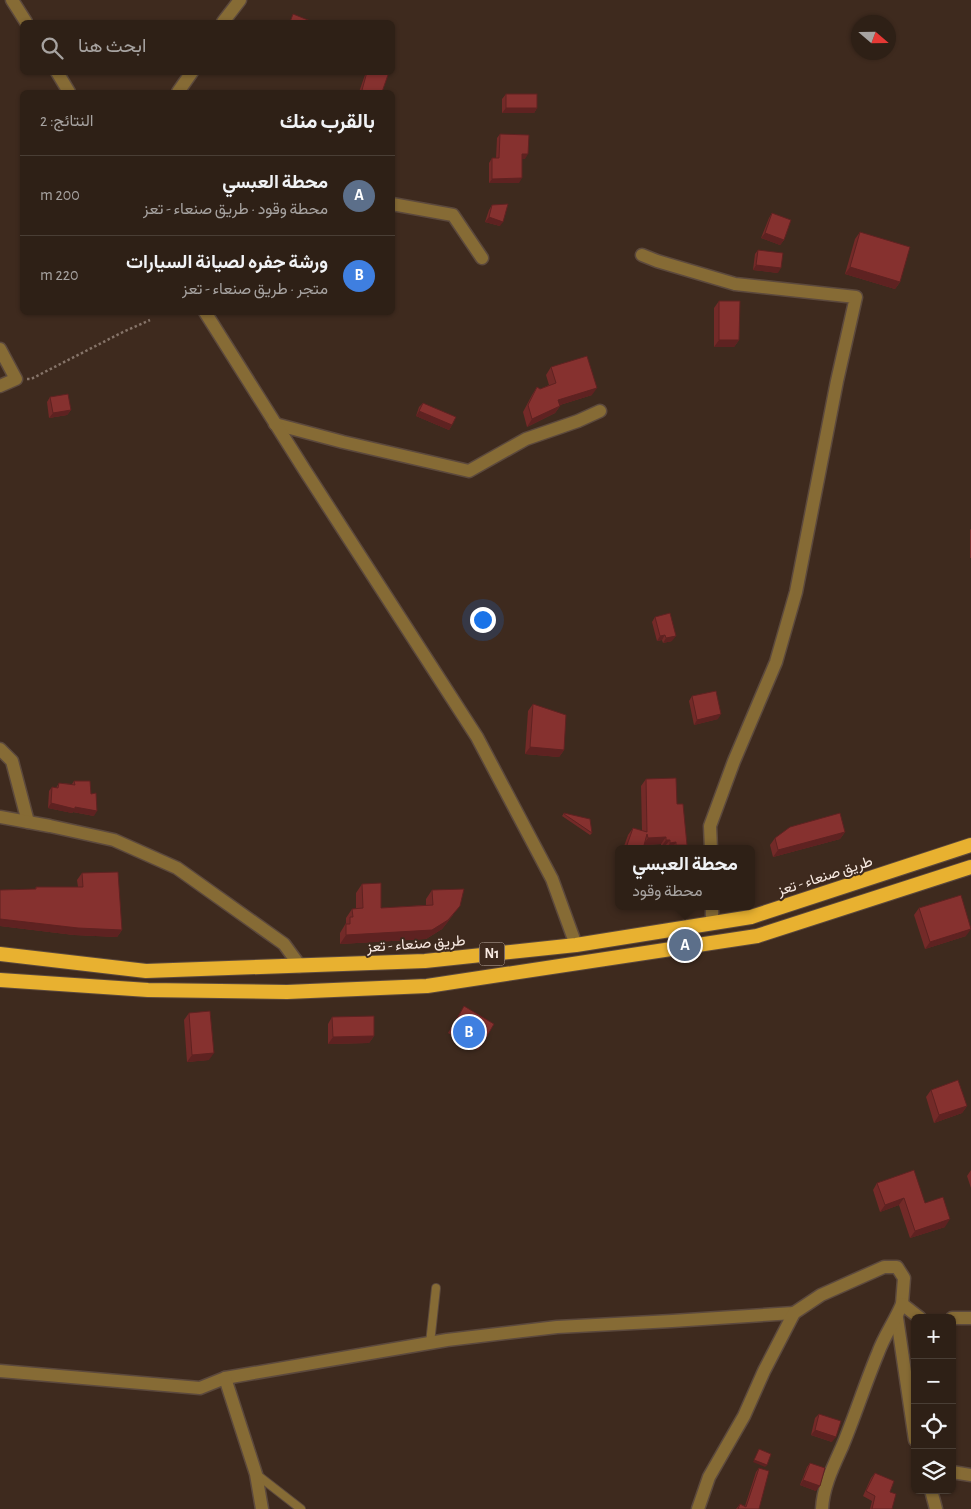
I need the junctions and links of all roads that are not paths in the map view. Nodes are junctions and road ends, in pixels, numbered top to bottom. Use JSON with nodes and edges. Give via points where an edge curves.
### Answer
{"nodes":[{"id":1,"x":12,"y":0,"type":"edge"},
{"id":2,"x":240,"y":0,"type":"edge"},
{"id":3,"x":25,"y":20,"type":"edge"},
{"id":4,"x":225,"y":20,"type":"edge"},
{"id":5,"x":59,"y":75,"type":"edge"},
{"id":6,"x":190,"y":75,"type":"edge"},
{"id":7,"x":68,"y":90,"type":"edge"},
{"id":8,"x":179,"y":90,"type":"edge"},
{"id":9,"x":395,"y":205,"type":"edge"},
{"id":10,"x":642,"y":255,"type":"dead end"},
{"id":11,"x":482,"y":258,"type":"dead end"},
{"id":12,"x":207,"y":315,"type":"edge"},
{"id":13,"x":0,"y":349,"type":"edge"},
{"id":14,"x":0,"y":386,"type":"edge"},
{"id":15,"x":600,"y":411,"type":"dead end"},
{"id":16,"x":276,"y":424,"type":"junction"},
{"id":17,"x":0,"y":749,"type":"edge"},
{"id":18,"x":0,"y":817,"type":"edge"},
{"id":19,"x":28,"y":822,"type":"junction"},
{"id":20,"x":711,"y":845,"type":"edge"},
{"id":21,"x":971,"y":845,"type":"edge"},
{"id":22,"x":971,"y":867,"type":"edge"},
{"id":23,"x":712,"y":910,"type":"edge"},
{"id":24,"x":712,"y":923,"type":"junction"},
{"id":25,"x":576,"y":944,"type":"junction"},
{"id":26,"x":0,"y":954,"type":"edge"},
{"id":27,"x":300,"y":966,"type":"junction"},
{"id":28,"x":0,"y":980,"type":"edge"},
{"id":29,"x":436,"y":1288,"type":"dead end"},
{"id":30,"x":902,"y":1304,"type":"junction"},
{"id":31,"x":794,"y":1313,"type":"junction"},
{"id":32,"x":915,"y":1314,"type":"edge"},
{"id":33,"x":897,"y":1318,"type":"junction"},
{"id":34,"x":956,"y":1318,"type":"edge"},
{"id":35,"x":971,"y":1318,"type":"edge"},
{"id":36,"x":430,"y":1343,"type":"junction"},
{"id":37,"x":0,"y":1371,"type":"edge"},
{"id":38,"x":226,"y":1378,"type":"junction"},
{"id":39,"x":911,"y":1413,"type":"edge"},
{"id":40,"x":956,"y":1473,"type":"edge"},
{"id":41,"x":256,"y":1474,"type":"junction"},
{"id":42,"x":971,"y":1475,"type":"edge"},
{"id":43,"x":932,"y":1494,"type":"edge"},
{"id":44,"x":262,"y":1509,"type":"edge"},
{"id":45,"x":301,"y":1509,"type":"edge"},
{"id":46,"x":698,"y":1509,"type":"edge"},
{"id":47,"x":822,"y":1509,"type":"edge"},
{"id":48,"x":936,"y":1509,"type":"edge"}],
"edges":[{"from":1,"to":3,"type":"street"},
{"from":2,"to":4,"type":"street"},
{"from":5,"to":7,"type":"street"},
{"from":6,"to":8,"type":"street"},
{"from":9,"to":11,"type":"street","via":[[453,215]]},
{"from":10,"to":20,"type":"street","via":[[735,284],[856,297],[796,592],[776,662],[710,826]]},
{"from":12,"to":16,"type":"street"},
{"from":13,"to":14,"type":"street","via":[[16,378]]},
{"from":15,"to":16,"type":"street","via":[[526,439],[469,471]]},
{"from":16,"to":25,"type":"street","via":[[477,737],[552,879]]},
{"from":17,"to":19,"type":"street","via":[[12,760]]},
{"from":18,"to":19,"type":"street"},
{"from":19,"to":27,"type":"street","via":[[114,840],[178,868],[284,944]]},
{"from":21,"to":24,"type":"highway","name":"طريق صنعاء - تعز","number":"N1","via":[[751,917]]},
{"from":22,"to":28,"type":"highway","number":"N1","via":[[757,936],[427,986],[287,992],[148,990]]},
{"from":23,"to":24,"type":"street"},
{"from":24,"to":25,"type":"highway","name":"طريق صنعاء - تعز","number":"N1"},
{"from":25,"to":27,"type":"highway","name":"طريق صنعاء - تعز","number":"N1","via":[[425,961]]},
{"from":26,"to":27,"type":"highway","name":"طريق صنعاء - تعز","number":"N1","via":[[146,971]]},
{"from":29,"to":36,"type":"lane"},
{"from":30,"to":31,"type":"street","via":[[904,1278],[897,1268],[884,1267],[821,1295]]},
{"from":30,"to":32,"type":"street"},
{"from":30,"to":33,"type":"street"},
{"from":31,"to":36,"type":"street","via":[[557,1327]]},
{"from":31,"to":46,"type":"street","via":[[744,1416],[709,1477]]},
{"from":33,"to":39,"type":"street"},
{"from":33,"to":47,"type":"street","via":[[878,1350],[822,1496]]},
{"from":34,"to":35,"type":"street"},
{"from":36,"to":38,"type":"street"},
{"from":37,"to":38,"type":"street","via":[[200,1388]]},
{"from":38,"to":41,"type":"street"},
{"from":40,"to":42,"type":"street"},
{"from":41,"to":44,"type":"street"},
{"from":41,"to":45,"type":"lane"},
{"from":43,"to":48,"type":"street"}]}
